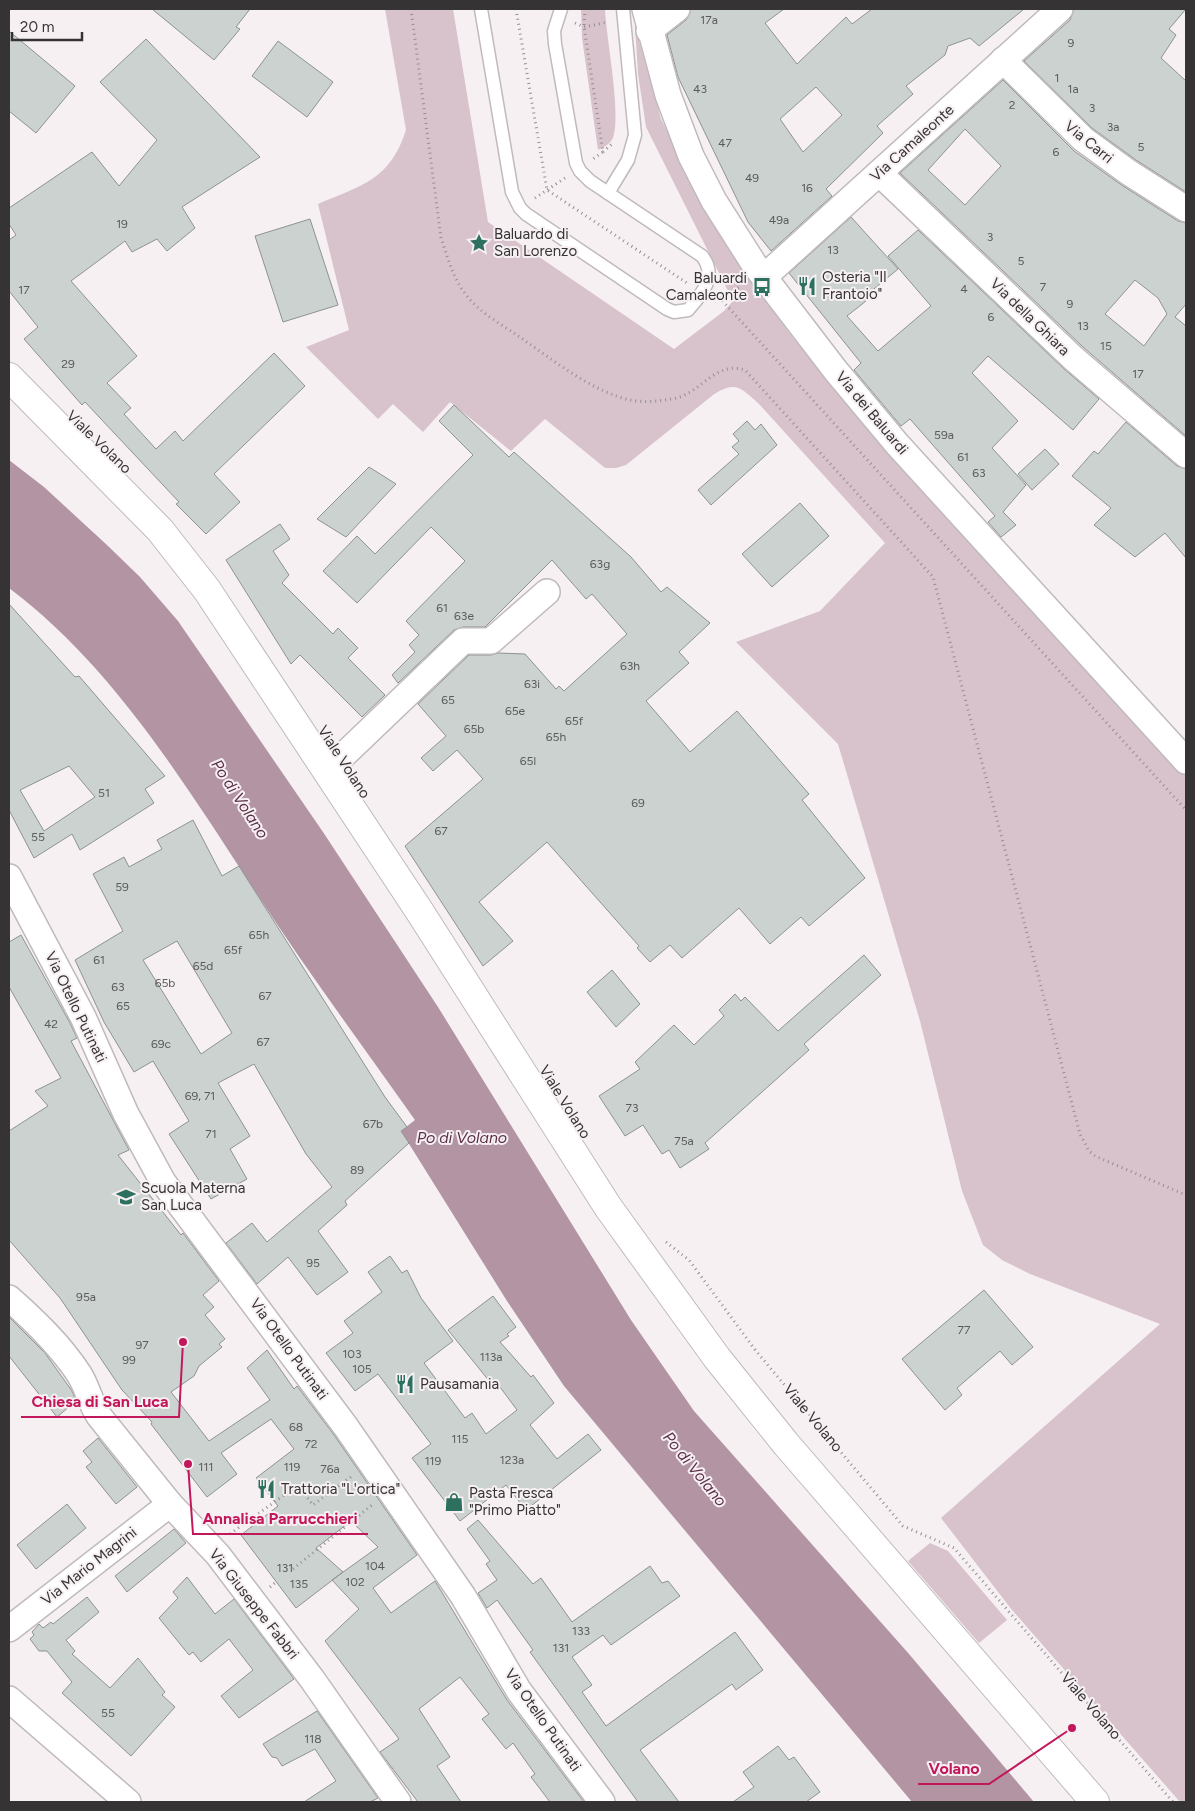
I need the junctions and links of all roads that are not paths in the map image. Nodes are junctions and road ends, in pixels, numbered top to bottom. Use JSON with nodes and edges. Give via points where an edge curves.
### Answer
{"nodes":[{"id":1,"x":481,"y":9,"type":"edge"},
{"id":2,"x":561,"y":9,"type":"edge"},
{"id":3,"x":623,"y":9,"type":"edge"},
{"id":4,"x":677,"y":9,"type":"edge"},
{"id":5,"x":1051,"y":12,"type":"edge"},
{"id":6,"x":647,"y":20,"type":"edge"},
{"id":7,"x":1004,"y":60,"type":"junction"},
{"id":8,"x":879,"y":172,"type":"junction"},
{"id":9,"x":608,"y":193,"type":"junction"},
{"id":10,"x":1186,"y":209,"type":"edge"},
{"id":11,"x":756,"y":279,"type":"junction"},
{"id":12,"x":9,"y":377,"type":"edge"},
{"id":13,"x":1186,"y":455,"type":"edge"},
{"id":14,"x":547,"y":592,"type":"dead end"},
{"id":15,"x":1186,"y":761,"type":"edge"},
{"id":16,"x":327,"y":771,"type":"junction"},
{"id":17,"x":9,"y":877,"type":"edge"},
{"id":18,"x":9,"y":1298,"type":"edge"},
{"id":19,"x":170,"y":1504,"type":"junction"},
{"id":20,"x":9,"y":1629,"type":"edge"},
{"id":21,"x":9,"y":1699,"type":"edge"},
{"id":22,"x":128,"y":1802,"type":"edge"},
{"id":23,"x":398,"y":1802,"type":"edge"},
{"id":24,"x":602,"y":1802,"type":"edge"},
{"id":25,"x":1095,"y":1802,"type":"edge"}],
"edges":[{"from":1,"to":9,"type":"lane","via":[[512,192],[520,208],[674,312],[688,310],[707,283],[709,268],[702,256]]},
{"from":2,"to":9,"type":"lane","via":[[555,24],[555,44],[574,156],[580,171]]},
{"from":3,"to":9,"type":"lane","via":[[635,135],[628,160]]},
{"from":4,"to":6,"type":"street"},
{"from":5,"to":7,"type":"street","name":"Via Camaleonte"},
{"from":6,"to":11,"type":"street","name":"Via dei Baluardi","via":[[668,95],[692,156]]},
{"from":7,"to":8,"type":"street","name":"Via Camaleonte"},
{"from":7,"to":10,"type":"street","name":"Via Carri","via":[[1084,139]]},
{"from":8,"to":11,"type":"street","name":"Via Camaleonte"},
{"from":8,"to":13,"type":"street","name":"Via della Ghiara","via":[[1073,358]]},
{"from":11,"to":15,"type":"street","name":"Via dei Baluardi","via":[[897,444]]},
{"from":12,"to":16,"type":"main road","name":"Viale Volano","via":[[126,494],[182,556]]},
{"from":14,"to":16,"type":"street","via":[[491,641],[463,642]]},
{"from":16,"to":25,"type":"main road","name":"Viale Volano","via":[[590,1179],[676,1303],[781,1439]]},
{"from":17,"to":24,"type":"street","name":"Via Otello Putinati","via":[[84,1017],[126,1114],[163,1182],[390,1490],[463,1596],[519,1692]]},
{"from":18,"to":19,"type":"street","name":"Via Giuseppe Fabbri","via":[[37,1322],[70,1361],[80,1375],[91,1405]]},
{"from":19,"to":20,"type":"street","name":"Via Mario Magrini"},
{"from":19,"to":23,"type":"street","name":"Via Giuseppe Fabbri","via":[[218,1555]]},
{"from":21,"to":22,"type":"street"}]}
